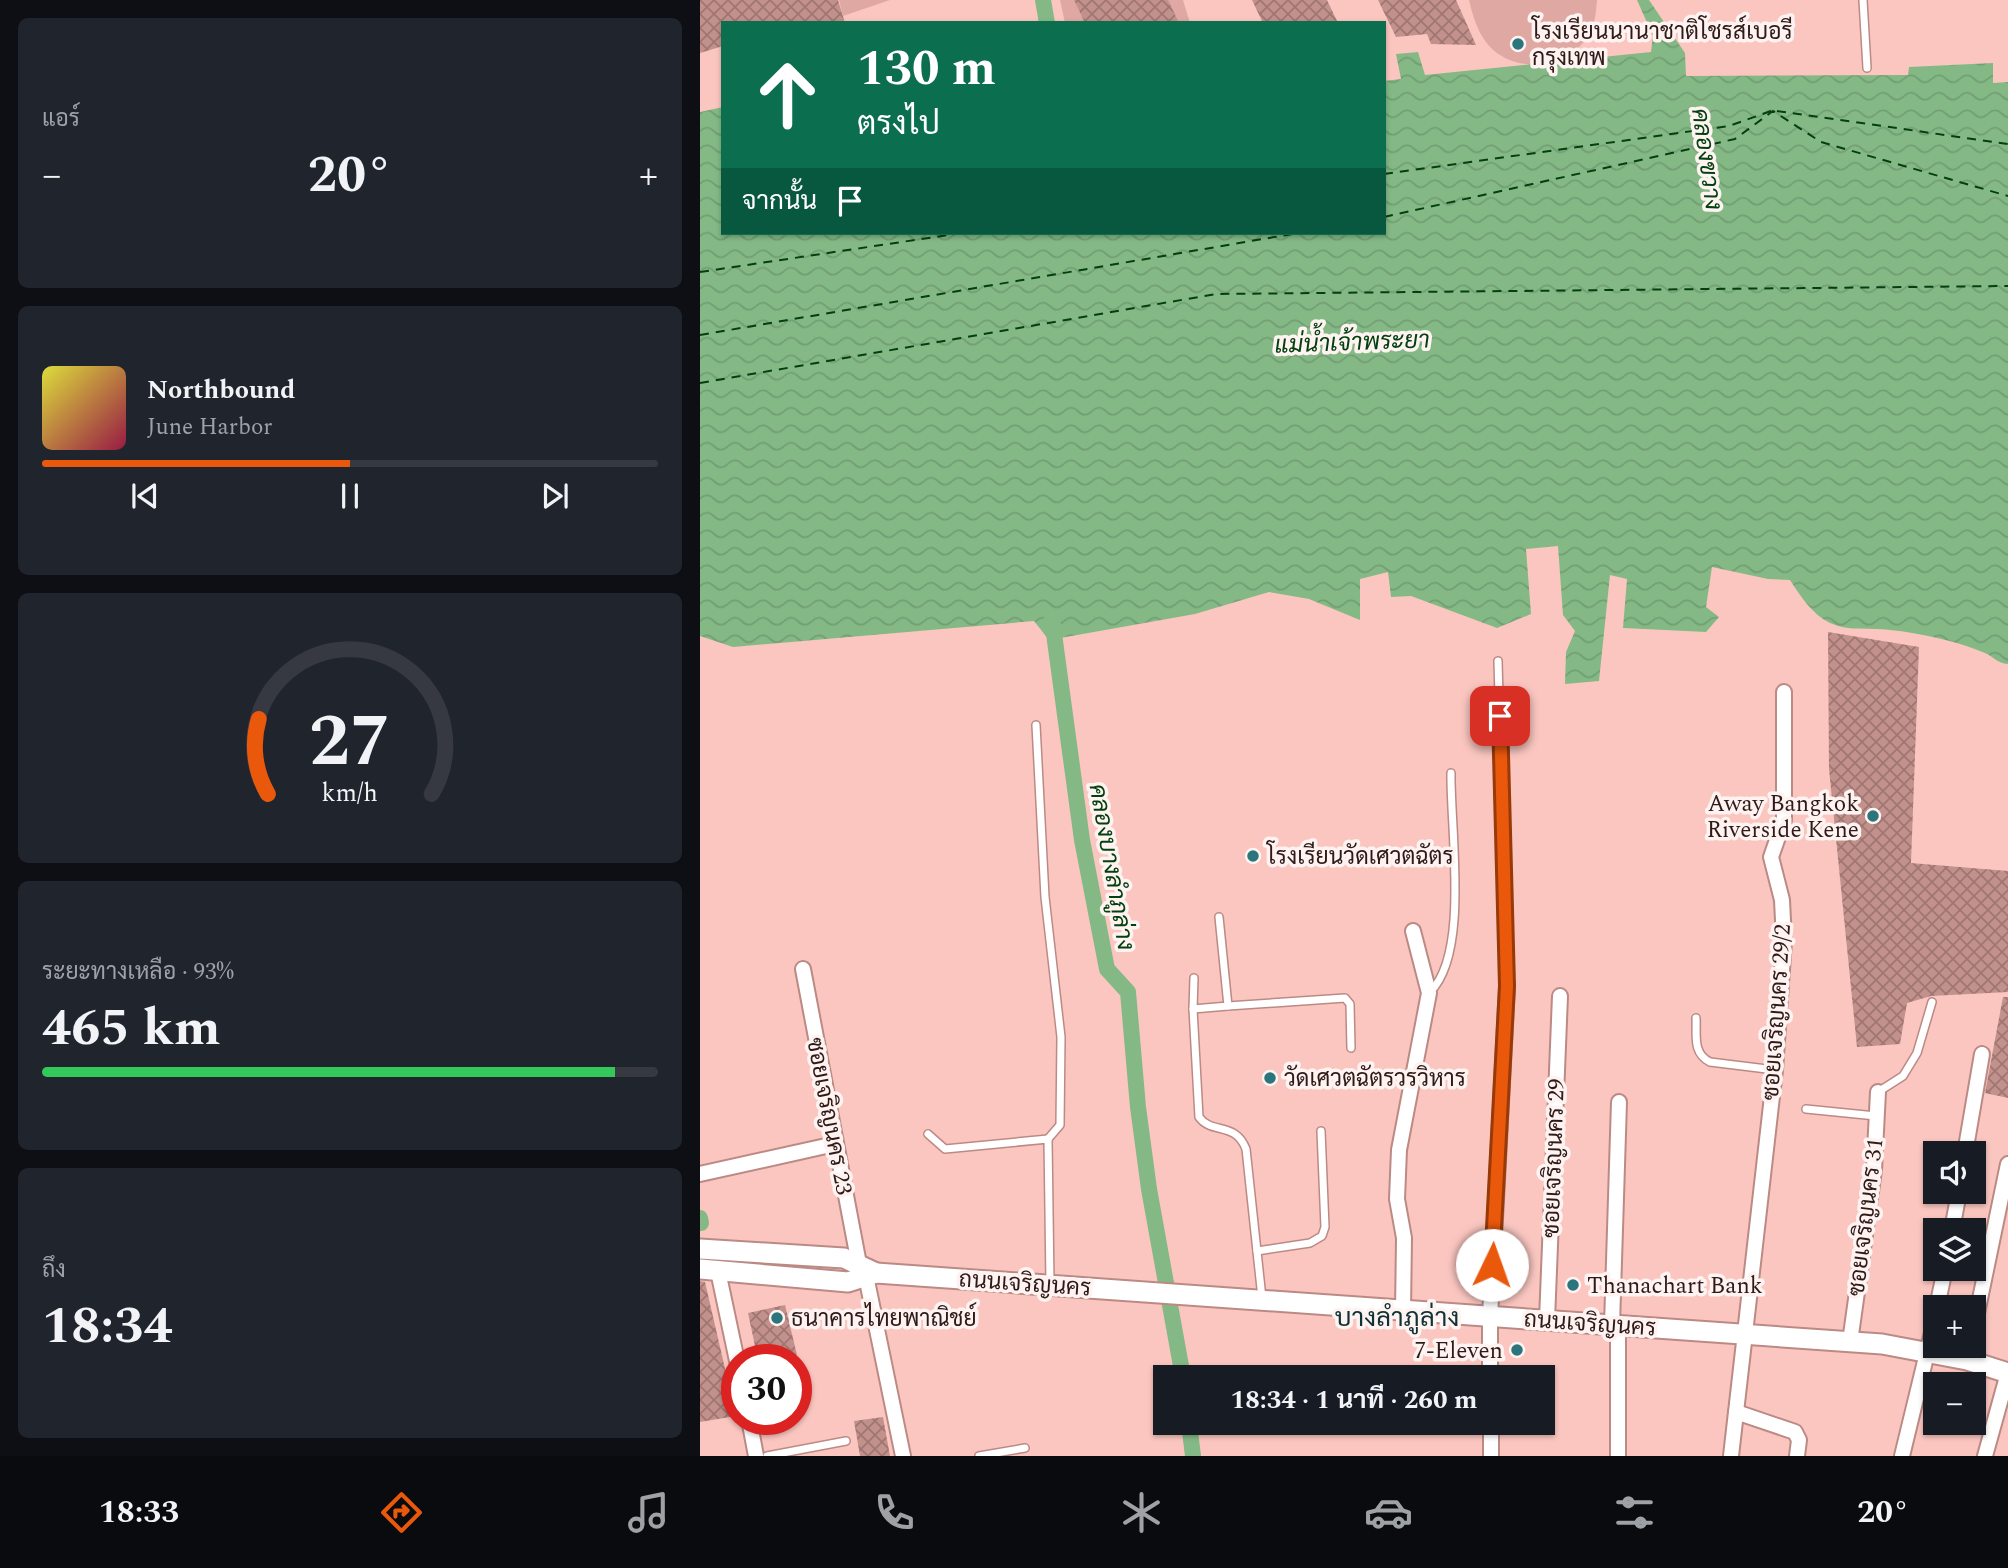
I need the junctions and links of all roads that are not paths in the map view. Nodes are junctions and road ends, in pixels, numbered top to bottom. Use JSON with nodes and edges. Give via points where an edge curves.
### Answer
{"nodes":[{"id":1,"x":1863,"y":0,"type":"edge"},
{"id":2,"x":1867,"y":68,"type":"dead end"},
{"id":3,"x":1498,"y":661,"type":"dead end"},
{"id":4,"x":1784,"y":692,"type":"dead end"},
{"id":5,"x":1036,"y":725,"type":"dead end"},
{"id":6,"x":1451,"y":773,"type":"dead end"},
{"id":7,"x":1219,"y":917,"type":"dead end"},
{"id":8,"x":1413,"y":931,"type":"dead end"},
{"id":9,"x":803,"y":969,"type":"dead end"},
{"id":10,"x":1194,"y":978,"type":"dead end"},
{"id":11,"x":1507,"y":986,"type":"joint"},
{"id":12,"x":1429,"y":993,"type":"junction"},
{"id":13,"x":1560,"y":996,"type":"dead end"},
{"id":14,"x":1932,"y":1002,"type":"dead end"},
{"id":15,"x":1228,"y":1006,"type":"junction"},
{"id":16,"x":1193,"y":1009,"type":"junction"},
{"id":17,"x":1696,"y":1017,"type":"dead end"},
{"id":18,"x":1351,"y":1048,"type":"dead end"},
{"id":19,"x":1982,"y":1054,"type":"dead end"},
{"id":20,"x":1775,"y":1070,"type":"junction"},
{"id":21,"x":1878,"y":1092,"type":"joint"},
{"id":22,"x":1619,"y":1102,"type":"dead end"},
{"id":23,"x":1805,"y":1109,"type":"dead end"},
{"id":24,"x":1876,"y":1116,"type":"junction"},
{"id":25,"x":1321,"y":1131,"type":"dead end"},
{"id":26,"x":928,"y":1134,"type":"dead end"},
{"id":27,"x":1048,"y":1139,"type":"junction"},
{"id":28,"x":1967,"y":1141,"type":"edge"},
{"id":29,"x":835,"y":1144,"type":"junction"},
{"id":30,"x":2008,"y":1164,"type":"edge"},
{"id":31,"x":700,"y":1174,"type":"edge"},
{"id":32,"x":700,"y":1249,"type":"edge"},
{"id":33,"x":1257,"y":1251,"type":"junction"},
{"id":34,"x":709,"y":1270,"type":"edge"},
{"id":35,"x":867,"y":1271,"type":"junction"},
{"id":36,"x":1050,"y":1284,"type":"junction"},
{"id":37,"x":1981,"y":1295,"type":"edge"},
{"id":38,"x":1262,"y":1300,"type":"junction"},
{"id":39,"x":1403,"y":1311,"type":"junction"},
{"id":40,"x":1490,"y":1317,"type":"junction"},
{"id":41,"x":1547,"y":1320,"type":"junction"},
{"id":42,"x":1615,"y":1325,"type":"junction"},
{"id":43,"x":1744,"y":1334,"type":"junction"},
{"id":44,"x":1850,"y":1342,"type":"junction"},
{"id":45,"x":732,"y":1344,"type":"edge"},
{"id":46,"x":1923,"y":1352,"type":"edge"},
{"id":47,"x":1927,"y":1358,"type":"edge"},
{"id":48,"x":1979,"y":1358,"type":"edge"},
{"id":49,"x":1490,"y":1365,"type":"edge"},
{"id":50,"x":2008,"y":1373,"type":"edge"},
{"id":51,"x":1736,"y":1412,"type":"junction"},
{"id":52,"x":752,"y":1435,"type":"edge"},
{"id":53,"x":1491,"y":1435,"type":"edge"},
{"id":54,"x":846,"y":1441,"type":"dead end"},
{"id":55,"x":1025,"y":1448,"type":"dead end"},
{"id":56,"x":756,"y":1456,"type":"edge"},
{"id":57,"x":767,"y":1456,"type":"edge"},
{"id":58,"x":903,"y":1456,"type":"edge"},
{"id":59,"x":979,"y":1456,"type":"edge"},
{"id":60,"x":1491,"y":1456,"type":"edge"},
{"id":61,"x":1618,"y":1456,"type":"edge"},
{"id":62,"x":1731,"y":1456,"type":"edge"},
{"id":63,"x":1797,"y":1456,"type":"edge"},
{"id":64,"x":1902,"y":1456,"type":"edge"},
{"id":65,"x":1985,"y":1456,"type":"edge"}],
"edges":[{"from":1,"to":2,"type":"lane"},
{"from":3,"to":11,"type":"lane"},
{"from":4,"to":20,"type":"street","name":"ซอยเจริญนคร 29/2","via":[[1784,820],[1771,857],[1782,900],[1784,941]]},
{"from":5,"to":27,"type":"lane","via":[[1045,897],[1061,1037],[1060,1125]]},
{"from":6,"to":12,"type":"lane","via":[[1455,929],[1440,980]]},
{"from":7,"to":15,"type":"lane"},
{"from":8,"to":12,"type":"street"},
{"from":9,"to":29,"type":"street","name":"ซอยเจริญนคร 23"},
{"from":10,"to":16,"type":"lane"},
{"from":11,"to":40,"type":"street"},
{"from":12,"to":39,"type":"street","via":[[1399,1150]]},
{"from":13,"to":41,"type":"street","name":"ซอยเจริญนคร 29"},
{"from":14,"to":21,"type":"lane","via":[[1917,1053],[1903,1076]]},
{"from":15,"to":16,"type":"lane"},
{"from":15,"to":18,"type":"lane","via":[[1345,998],[1350,1004]]},
{"from":16,"to":33,"type":"lane","via":[[1199,1117],[1206,1124],[1232,1130],[1243,1141]]},
{"from":17,"to":20,"type":"lane","via":[[1701,1058]]},
{"from":19,"to":28,"type":"street"},
{"from":20,"to":43,"type":"street","name":"ซอยเจริญนคร 29/2"},
{"from":21,"to":24,"type":"street","name":"ซอยเจริญนคร 31"},
{"from":22,"to":42,"type":"street"},
{"from":23,"to":24,"type":"lane"},
{"from":24,"to":44,"type":"street","name":"ซอยเจริญนคร 31","via":[[1874,1170]]},
{"from":25,"to":33,"type":"lane","via":[[1322,1236],[1310,1243]]},
{"from":26,"to":27,"type":"lane","via":[[945,1149]]},
{"from":27,"to":36,"type":"lane"},
{"from":29,"to":31,"type":"street"},
{"from":29,"to":35,"type":"street","name":"ซอยเจริญนคร 23"},
{"from":30,"to":37,"type":"street"},
{"from":32,"to":35,"type":"main road","name":"ถนนเจริญนคร","via":[[844,1258]]},
{"from":33,"to":38,"type":"lane"},
{"from":34,"to":35,"type":"main road","name":"ถนนเจริญนคร","via":[[848,1282]]},
{"from":34,"to":45,"type":"street"},
{"from":35,"to":36,"type":"main road","name":"ถนนเจริญนคร"},
{"from":35,"to":58,"type":"street","name":"ซอยเจริญนคร 23"},
{"from":36,"to":38,"type":"main road","name":"ถนนเจริญนคร"},
{"from":38,"to":39,"type":"main road","name":"ถนนเจริญนคร"},
{"from":39,"to":40,"type":"main road","name":"ถนนเจริญนคร"},
{"from":40,"to":41,"type":"main road","name":"ถนนเจริญนคร"},
{"from":40,"to":49,"type":"street"},
{"from":41,"to":42,"type":"main road","name":"ถนนเจริญนคร"},
{"from":42,"to":43,"type":"main road","name":"ถนนเจริญนคร"},
{"from":42,"to":61,"type":"street"},
{"from":43,"to":44,"type":"main road","name":"ถนนเจริญนคร"},
{"from":43,"to":51,"type":"street","name":"ซอยเจริญนคร 29/2"},
{"from":44,"to":46,"type":"main road","name":"ถนนเจริญนคร"},
{"from":47,"to":64,"type":"street"},
{"from":48,"to":50,"type":"main road","name":"ถนนเจริญนคร"},
{"from":50,"to":65,"type":"street"},
{"from":51,"to":62,"type":"street","name":"ซอยเจริญนคร 29/2"},
{"from":51,"to":63,"type":"street","via":[[1795,1432],[1800,1440]]},
{"from":52,"to":56,"type":"street"},
{"from":53,"to":60,"type":"street"},
{"from":54,"to":57,"type":"lane"},
{"from":55,"to":59,"type":"lane"}]}
